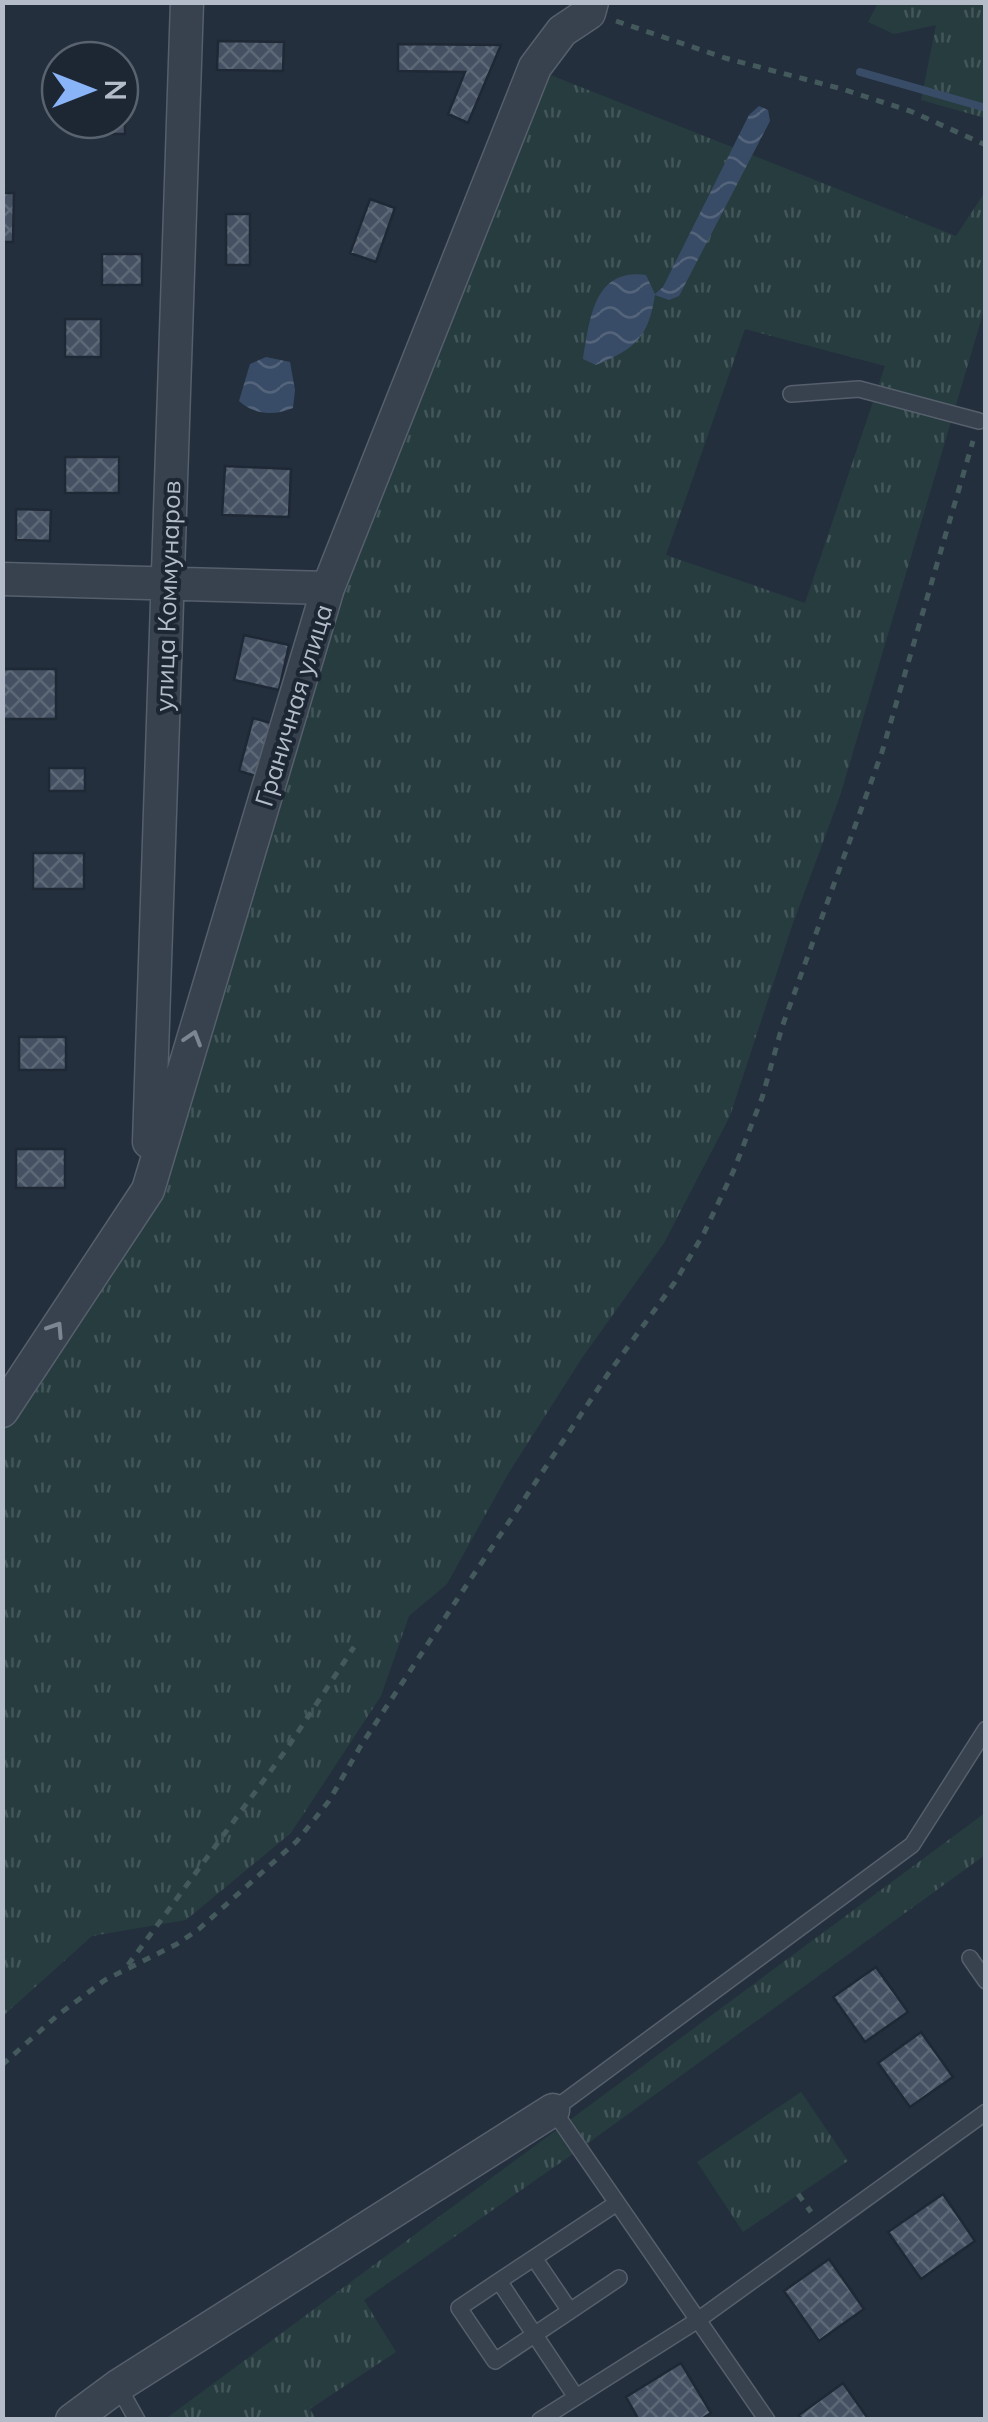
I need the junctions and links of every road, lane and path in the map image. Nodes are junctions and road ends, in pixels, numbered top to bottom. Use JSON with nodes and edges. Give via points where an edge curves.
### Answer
{"nodes":[{"id":1,"x":187,"y":2,"type":"edge"},
{"id":2,"x":591,"y":8,"type":"edge"},
{"id":3,"x":986,"y":145,"type":"edge"},
{"id":4,"x":791,"y":394,"type":"dead end"},
{"id":5,"x":979,"y":421,"type":"joint"},
{"id":6,"x":2,"y":579,"type":"edge"},
{"id":7,"x":168,"y":583,"type":"junction"},
{"id":8,"x":328,"y":588,"type":"junction"},
{"id":9,"x":148,"y":1190,"type":"junction"},
{"id":10,"x":2,"y":1411,"type":"edge"},
{"id":11,"x":354,"y":1647,"type":"dead end"},
{"id":12,"x":986,"y":1729,"type":"edge"},
{"id":13,"x":970,"y":1958,"type":"dead end"},
{"id":14,"x":126,"y":1968,"type":"junction"},
{"id":15,"x":986,"y":1981,"type":"edge"},
{"id":16,"x":2,"y":2066,"type":"edge"},
{"id":17,"x":553,"y":2110,"type":"junction"},
{"id":18,"x":986,"y":2112,"type":"edge"},
{"id":19,"x":617,"y":2202,"type":"junction"},
{"id":20,"x":534,"y":2258,"type":"junction"},
{"id":21,"x":619,"y":2278,"type":"dead end"},
{"id":22,"x":499,"y":2281,"type":"junction"},
{"id":23,"x":570,"y":2311,"type":"junction"},
{"id":24,"x":698,"y":2320,"type":"junction"},
{"id":25,"x":534,"y":2334,"type":"junction"},
{"id":26,"x":118,"y":2386,"type":"junction"},
{"id":27,"x":576,"y":2396,"type":"junction"},
{"id":28,"x":72,"y":2420,"type":"edge"},
{"id":29,"x":137,"y":2420,"type":"edge"},
{"id":30,"x":540,"y":2420,"type":"edge"},
{"id":31,"x":767,"y":2420,"type":"edge"}],
"edges":[{"from":1,"to":7,"type":"street","name":"улица Коммунаров"},
{"from":2,"to":3,"type":"path","via":[[724,58],[893,106]]},
{"from":2,"to":8,"type":"street","name":"Граничная улица","via":[[562,31],[535,67]]},
{"from":4,"to":5,"type":"lane","via":[[859,389]]},
{"from":5,"to":14,"type":"path","via":[[882,752],[762,1098],[704,1232],[298,1841],[177,1944]]},
{"from":6,"to":7,"type":"street"},
{"from":7,"to":8,"type":"street"},
{"from":7,"to":9,"type":"street","name":"улица Коммунаров"},
{"from":9,"to":8,"type":"street","name":"Граничная улица","one_way":true},
{"from":10,"to":9,"type":"street","name":"Граничная улица","one_way":true},
{"from":11,"to":14,"type":"path"},
{"from":12,"to":17,"type":"lane","via":[[912,1845]]},
{"from":13,"to":15,"type":"lane"},
{"from":14,"to":16,"type":"path","via":[[59,2014]]},
{"from":17,"to":19,"type":"lane"},
{"from":17,"to":26,"type":"street"},
{"from":18,"to":24,"type":"lane"},
{"from":19,"to":20,"type":"lane"},
{"from":19,"to":24,"type":"lane"},
{"from":20,"to":22,"type":"lane"},
{"from":20,"to":23,"type":"lane"},
{"from":21,"to":23,"type":"lane"},
{"from":22,"to":25,"type":"lane"},
{"from":22,"to":25,"type":"lane","via":[[460,2308],[468,2321],[495,2361]]},
{"from":23,"to":25,"type":"lane"},
{"from":24,"to":27,"type":"lane"},
{"from":24,"to":31,"type":"lane"},
{"from":25,"to":27,"type":"lane"},
{"from":26,"to":28,"type":"street"},
{"from":26,"to":29,"type":"lane"},
{"from":27,"to":30,"type":"lane"}]}
